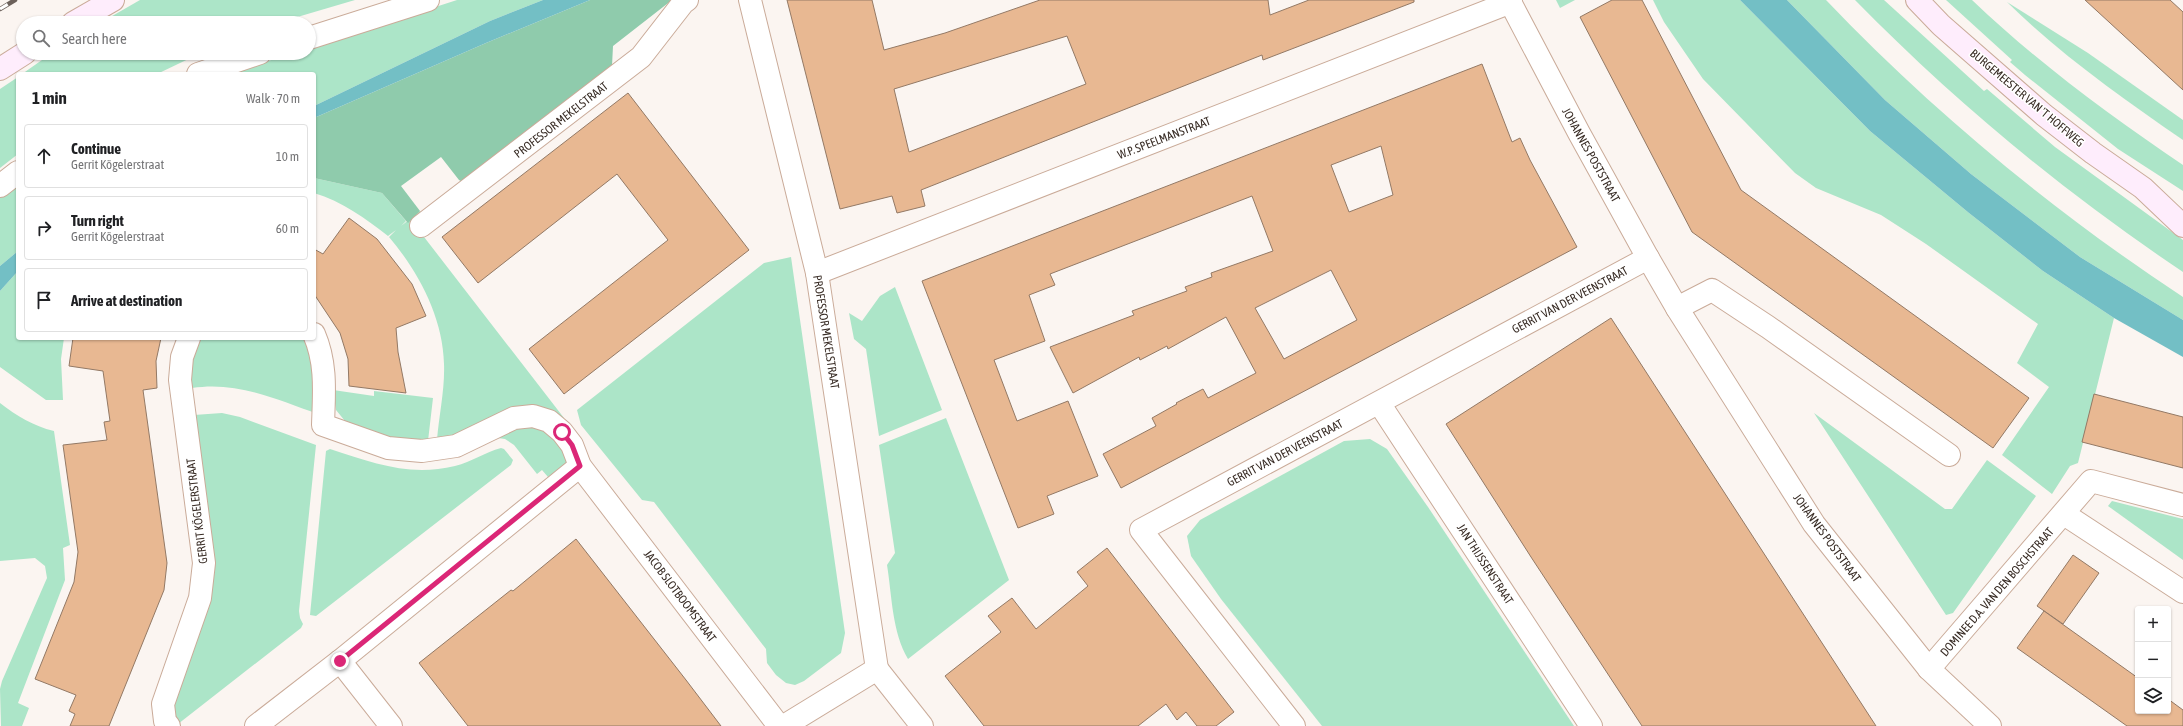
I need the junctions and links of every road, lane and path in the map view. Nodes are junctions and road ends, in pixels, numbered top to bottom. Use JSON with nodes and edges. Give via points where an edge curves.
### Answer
{"nodes":[{"id":1,"x":113,"y":0,"type":"edge"},
{"id":2,"x":428,"y":0,"type":"edge"},
{"id":3,"x":687,"y":0,"type":"edge"},
{"id":4,"x":750,"y":0,"type":"edge"},
{"id":5,"x":1916,"y":0,"type":"edge"},
{"id":6,"x":1510,"y":1,"type":"edge"},
{"id":7,"x":85,"y":16,"type":"edge"},
{"id":8,"x":316,"y":36,"type":"edge"},
{"id":9,"x":16,"y":59,"type":"edge"},
{"id":10,"x":239,"y":60,"type":"edge"},
{"id":11,"x":0,"y":69,"type":"edge"},
{"id":12,"x":204,"y":72,"type":"edge"},
{"id":13,"x":16,"y":174,"type":"edge"},
{"id":14,"x":0,"y":186,"type":"edge"},
{"id":15,"x":2143,"y":188,"type":"junction"},
{"id":16,"x":2183,"y":207,"type":"edge"},
{"id":17,"x":421,"y":226,"type":"dead end"},
{"id":18,"x":2183,"y":226,"type":"edge"},
{"id":19,"x":1648,"y":258,"type":"junction"},
{"id":20,"x":817,"y":273,"type":"junction"},
{"id":21,"x":1677,"y":308,"type":"junction"},
{"id":22,"x":316,"y":339,"type":"edge"},
{"id":23,"x":188,"y":340,"type":"edge"},
{"id":24,"x":1379,"y":403,"type":"junction"},
{"id":25,"x":1949,"y":455,"type":"dead end"},
{"id":26,"x":580,"y":466,"type":"junction"},
{"id":27,"x":2183,"y":505,"type":"edge"},
{"id":28,"x":2064,"y":514,"type":"junction"},
{"id":29,"x":2183,"y":592,"type":"edge"},
{"id":30,"x":340,"y":661,"type":"junction"},
{"id":31,"x":877,"y":669,"type":"junction"},
{"id":32,"x":1929,"y":669,"type":"junction"},
{"id":33,"x":169,"y":726,"type":"edge"},
{"id":34,"x":256,"y":726,"type":"edge"},
{"id":35,"x":391,"y":726,"type":"edge"},
{"id":36,"x":779,"y":726,"type":"edge"},
{"id":37,"x":784,"y":726,"type":"edge"},
{"id":38,"x":922,"y":726,"type":"edge"},
{"id":39,"x":1294,"y":726,"type":"edge"},
{"id":40,"x":1591,"y":726,"type":"edge"},
{"id":41,"x":1990,"y":726,"type":"edge"}],
"edges":[{"from":1,"to":7,"type":"main road"},
{"from":2,"to":8,"type":"street"},
{"from":3,"to":17,"type":"street","name":"PROFESSOR MEKELSTRAAT","via":[[642,57]]},
{"from":4,"to":20,"type":"street","name":"PROFESSOR MEKELSTRAAT"},
{"from":5,"to":15,"type":"main road","name":"BURGEMEESTER VAN 'T HOFFWEG","via":[[1999,77],[2068,134]]},
{"from":6,"to":19,"type":"street","name":"JOHANNES POSTSTRAAT"},
{"from":6,"to":20,"type":"street","name":"W.P. SPEELMANSTRAAT"},
{"from":9,"to":11,"type":"main road"},
{"from":10,"to":12,"type":"street"},
{"from":13,"to":14,"type":"street"},
{"from":15,"to":16,"type":"main road","name":"BURGEMEESTER VAN 'T HOFFWEG"},
{"from":15,"to":18,"type":"main road","name":"BURGEMEESTER VAN 'T HOFFWEG"},
{"from":19,"to":21,"type":"street","name":"JOHANNES POSTSTRAAT"},
{"from":19,"to":24,"type":"street","name":"GERRIT VAN DER VEENSTRAAT"},
{"from":20,"to":31,"type":"street","name":"PROFESSOR MEKELSTRAAT"},
{"from":21,"to":25,"type":"street","via":[[1712,290]]},
{"from":21,"to":32,"type":"street","name":"JOHANNES POSTSTRAAT","via":[[1814,524]]},
{"from":22,"to":26,"type":"street","via":[[325,372],[323,425],[388,448],[422,451],[456,446],[514,418],[533,416],[549,421],[562,432],[572,445]]},
{"from":23,"to":33,"type":"street","name":"GERRIT KÖGELERSTRAAT","via":[[182,357],[180,380],[204,563],[200,598],[163,704],[165,721]]},
{"from":24,"to":39,"type":"street","name":"GERRIT VAN DER VEENSTRAAT","via":[[1141,530]]},
{"from":24,"to":40,"type":"street","name":"JAN THIJSSENSTRAAT"},
{"from":26,"to":30,"type":"street"},
{"from":26,"to":36,"type":"street","name":"JACOB SLOTBOOMSTRAAT"},
{"from":27,"to":28,"type":"street","name":"DOMINEE D.A. VAN DEN BOSCHSTRAAT","via":[[2091,481]]},
{"from":28,"to":29,"type":"street"},
{"from":28,"to":32,"type":"street","name":"DOMINEE D.A. VAN DEN BOSCHSTRAAT"},
{"from":30,"to":34,"type":"street"},
{"from":30,"to":35,"type":"street"},
{"from":31,"to":37,"type":"street"},
{"from":31,"to":38,"type":"street"},
{"from":32,"to":41,"type":"street","name":"JOHANNES POSTSTRAAT"}]}
